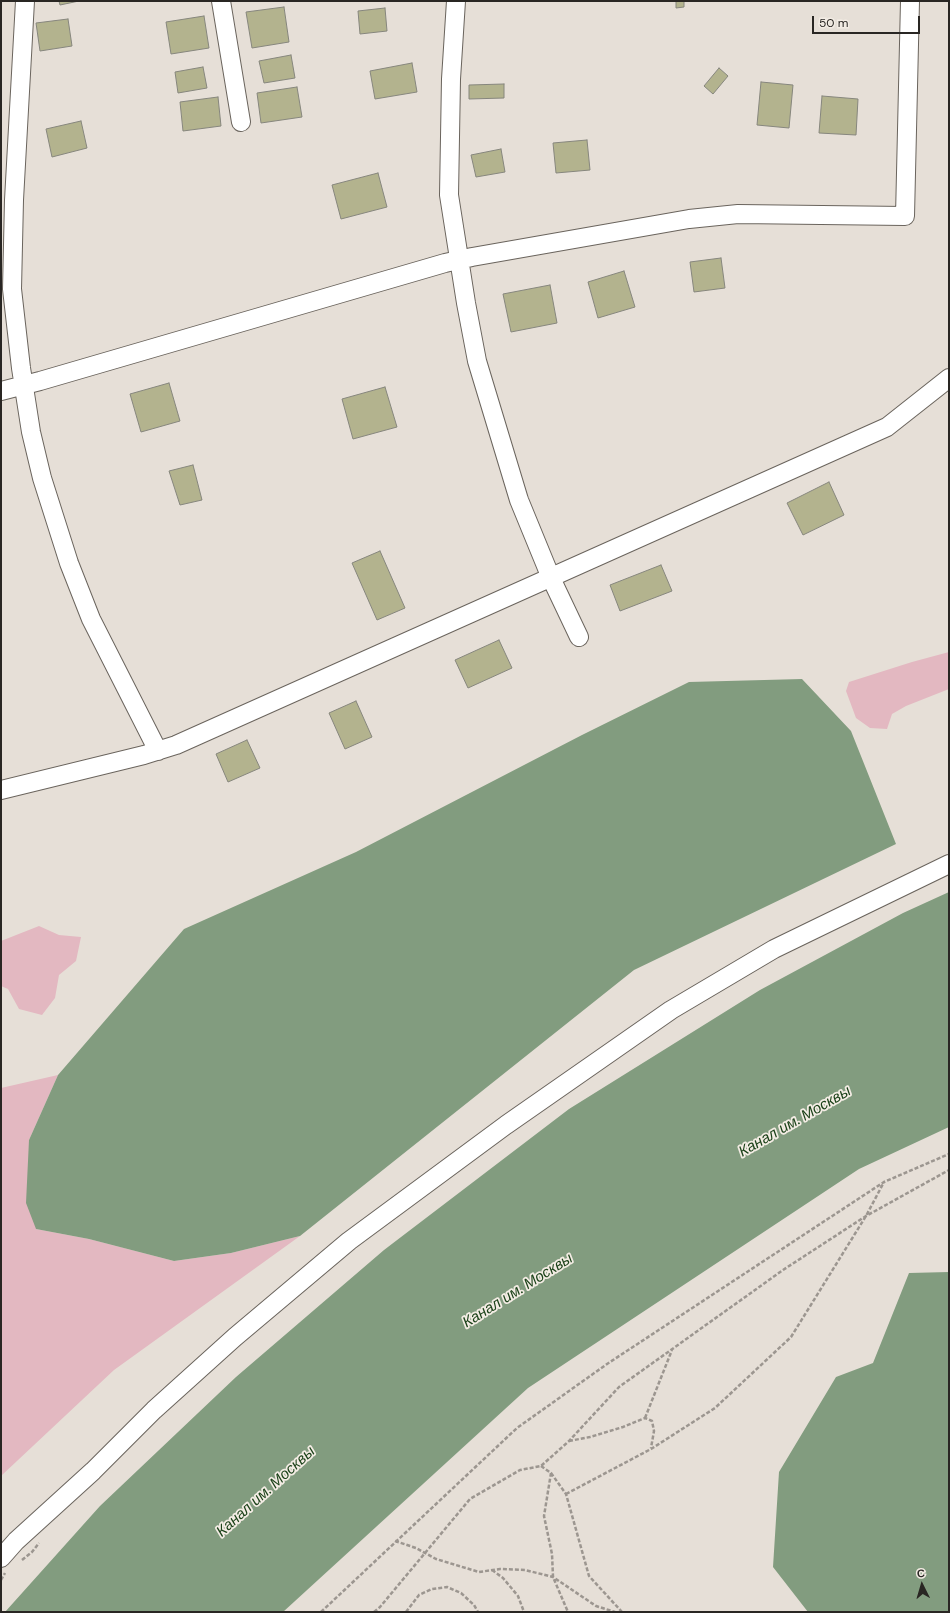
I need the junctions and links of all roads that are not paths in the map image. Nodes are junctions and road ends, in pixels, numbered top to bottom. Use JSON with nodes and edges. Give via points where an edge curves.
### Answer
{"nodes":[{"id":1,"x":25,"y":1,"type":"edge"},
{"id":2,"x":221,"y":1,"type":"edge"},
{"id":3,"x":456,"y":1,"type":"edge"},
{"id":4,"x":910,"y":1,"type":"edge"},
{"id":5,"x":241,"y":122,"type":"dead end"},
{"id":6,"x":459,"y":260,"type":"junction"},
{"id":7,"x":949,"y":378,"type":"edge"},
{"id":8,"x":23,"y":386,"type":"junction"},
{"id":9,"x":1,"y":391,"type":"edge"},
{"id":10,"x":551,"y":578,"type":"junction"},
{"id":11,"x":579,"y":637,"type":"dead end"},
{"id":12,"x":158,"y":751,"type":"junction"},
{"id":13,"x":1,"y":790,"type":"edge"},
{"id":14,"x":949,"y":864,"type":"edge"},
{"id":15,"x":1,"y":1558,"type":"edge"}],
"edges":[{"from":1,"to":8,"type":"street","via":[[14,200],[12,289]]},
{"from":2,"to":5,"type":"street"},
{"from":3,"to":6,"type":"street","via":[[451,79],[449,195]]},
{"from":4,"to":6,"type":"street","via":[[905,216],[738,214]]},
{"from":6,"to":8,"type":"street"},
{"from":6,"to":10,"type":"street","via":[[476,361],[519,500]]},
{"from":7,"to":10,"type":"street","via":[[887,427]]},
{"from":8,"to":9,"type":"street"},
{"from":8,"to":12,"type":"street","via":[[42,478],[70,563],[91,619]]},
{"from":10,"to":11,"type":"street"},
{"from":10,"to":12,"type":"street"},
{"from":12,"to":13,"type":"street"},
{"from":14,"to":15,"type":"street","via":[[774,949],[671,1010],[506,1125],[349,1241],[235,1337],[154,1410]]}]}
